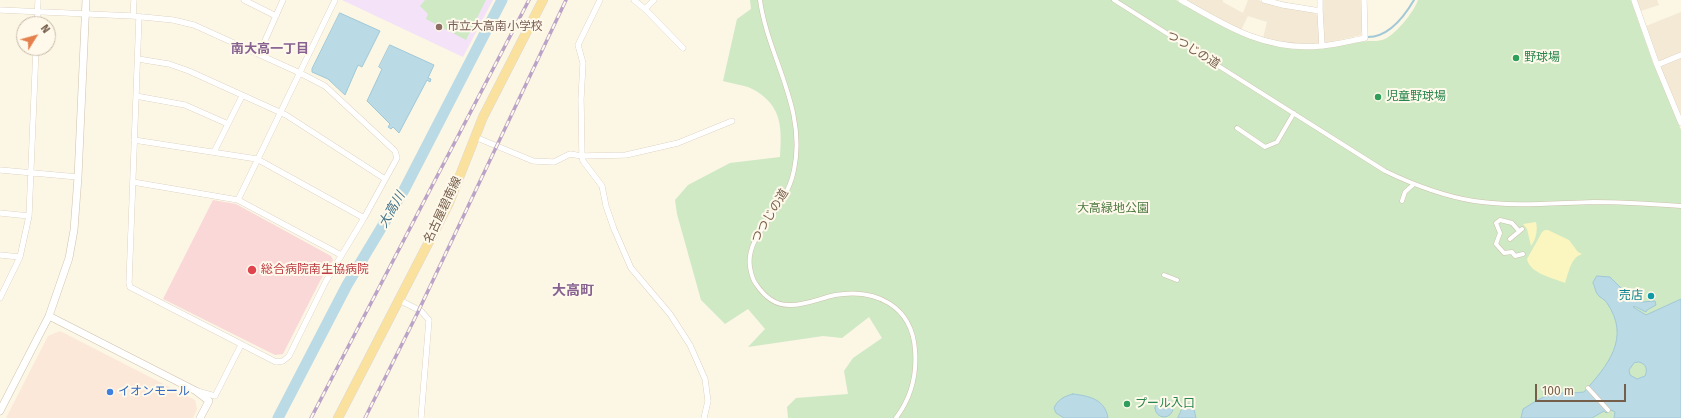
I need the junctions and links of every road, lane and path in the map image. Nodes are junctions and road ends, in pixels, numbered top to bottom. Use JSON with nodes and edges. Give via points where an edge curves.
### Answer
{"nodes":[{"id":1,"x":38,"y":0,"type":"edge"},
{"id":2,"x":86,"y":0,"type":"edge"},
{"id":3,"x":134,"y":0,"type":"edge"},
{"id":4,"x":244,"y":0,"type":"edge"},
{"id":5,"x":283,"y":0,"type":"edge"},
{"id":6,"x":335,"y":0,"type":"edge"},
{"id":7,"x":543,"y":0,"type":"edge"},
{"id":8,"x":600,"y":0,"type":"edge"},
{"id":9,"x":634,"y":0,"type":"edge"},
{"id":10,"x":654,"y":0,"type":"edge"},
{"id":11,"x":760,"y":0,"type":"edge"},
{"id":12,"x":1114,"y":0,"type":"edge"},
{"id":13,"x":1181,"y":0,"type":"edge"},
{"id":14,"x":1264,"y":0,"type":"edge"},
{"id":15,"x":1320,"y":0,"type":"edge"},
{"id":16,"x":1364,"y":0,"type":"edge"},
{"id":17,"x":1634,"y":0,"type":"edge"},
{"id":18,"x":645,"y":9,"type":"junction"},
{"id":19,"x":0,"y":10,"type":"edge"},
{"id":20,"x":1320,"y":11,"type":"junction"},
{"id":21,"x":38,"y":12,"type":"junction"},
{"id":22,"x":86,"y":14,"type":"junction"},
{"id":23,"x":38,"y":16,"type":"edge"},
{"id":24,"x":136,"y":16,"type":"junction"},
{"id":25,"x":276,"y":16,"type":"junction"},
{"id":26,"x":1322,"y":46,"type":"junction"},
{"id":27,"x":683,"y":48,"type":"dead end"},
{"id":28,"x":259,"y":54,"type":"junction"},
{"id":29,"x":1681,"y":55,"type":"edge"},
{"id":30,"x":36,"y":56,"type":"edge"},
{"id":31,"x":138,"y":59,"type":"junction"},
{"id":32,"x":1657,"y":65,"type":"junction"},
{"id":33,"x":300,"y":73,"type":"junction"},
{"id":34,"x":136,"y":96,"type":"junction"},
{"id":35,"x":242,"y":96,"type":"junction"},
{"id":36,"x":280,"y":112,"type":"junction"},
{"id":37,"x":1294,"y":113,"type":"junction"},
{"id":38,"x":732,"y":121,"type":"dead end"},
{"id":39,"x":1681,"y":123,"type":"edge"},
{"id":40,"x":228,"y":124,"type":"junction"},
{"id":41,"x":1237,"y":128,"type":"dead end"},
{"id":42,"x":475,"y":137,"type":"junction"},
{"id":43,"x":134,"y":140,"type":"junction"},
{"id":44,"x":214,"y":152,"type":"junction"},
{"id":45,"x":582,"y":156,"type":"junction"},
{"id":46,"x":257,"y":159,"type":"junction"},
{"id":47,"x":0,"y":170,"type":"edge"},
{"id":48,"x":31,"y":173,"type":"junction"},
{"id":49,"x":78,"y":177,"type":"junction"},
{"id":50,"x":385,"y":179,"type":"junction"},
{"id":51,"x":133,"y":182,"type":"junction"},
{"id":52,"x":1414,"y":184,"type":"junction"},
{"id":53,"x":238,"y":200,"type":"junction"},
{"id":54,"x":1402,"y":201,"type":"dead end"},
{"id":55,"x":1681,"y":206,"type":"edge"},
{"id":56,"x":0,"y":213,"type":"edge"},
{"id":57,"x":29,"y":216,"type":"junction"},
{"id":58,"x":364,"y":218,"type":"junction"},
{"id":59,"x":1510,"y":239,"type":"dead end"},
{"id":60,"x":0,"y":254,"type":"edge"},
{"id":61,"x":1523,"y":254,"type":"dead end"},
{"id":62,"x":341,"y":255,"type":"junction"},
{"id":63,"x":20,"y":257,"type":"junction"},
{"id":64,"x":1164,"y":275,"type":"dead end"},
{"id":65,"x":1177,"y":280,"type":"dead end"},
{"id":66,"x":0,"y":298,"type":"edge"},
{"id":67,"x":399,"y":300,"type":"junction"},
{"id":68,"x":49,"y":316,"type":"junction"},
{"id":69,"x":242,"y":345,"type":"junction"},
{"id":70,"x":1588,"y":388,"type":"dead end"},
{"id":71,"x":196,"y":391,"type":"junction"},
{"id":72,"x":0,"y":410,"type":"edge"},
{"id":73,"x":1608,"y":410,"type":"dead end"},
{"id":74,"x":200,"y":418,"type":"edge"},
{"id":75,"x":338,"y":418,"type":"edge"},
{"id":76,"x":421,"y":418,"type":"edge"},
{"id":77,"x":704,"y":418,"type":"edge"},
{"id":78,"x":896,"y":418,"type":"edge"}],
"edges":[{"from":1,"to":21,"type":"street"},
{"from":2,"to":22,"type":"street"},
{"from":3,"to":24,"type":"street"},
{"from":4,"to":25,"type":"street"},
{"from":5,"to":25,"type":"street"},
{"from":6,"to":33,"type":"street"},
{"from":7,"to":42,"type":"main road","name":"名古屋碧南線","via":[[503,76]]},
{"from":8,"to":45,"type":"street","via":[[578,45],[583,63]]},
{"from":9,"to":18,"type":"street"},
{"from":10,"to":18,"type":"street"},
{"from":11,"to":78,"type":"street","name":"つつじの道","via":[[764,25],[793,108],[796,152],[794,171],[783,199],[752,245],[750,264],[754,283],[771,300],[782,304],[791,305],[835,295],[854,294],[882,299],[899,310],[914,337],[916,366],[909,396]]},
{"from":12,"to":37,"type":"street","name":"つつじの道"},
{"from":13,"to":26,"type":"street","via":[[1224,25],[1272,44]]},
{"from":14,"to":20,"type":"street"},
{"from":15,"to":20,"type":"street"},
{"from":16,"to":26,"type":"street","via":[[1365,38]]},
{"from":17,"to":32,"type":"street"},
{"from":18,"to":27,"type":"street"},
{"from":19,"to":21,"type":"street"},
{"from":20,"to":26,"type":"street"},
{"from":21,"to":22,"type":"street"},
{"from":21,"to":23,"type":"street"},
{"from":22,"to":24,"type":"street"},
{"from":22,"to":49,"type":"street"},
{"from":24,"to":28,"type":"street","via":[[194,25]]},
{"from":24,"to":31,"type":"street"},
{"from":25,"to":28,"type":"street"},
{"from":28,"to":33,"type":"street"},
{"from":29,"to":32,"type":"street"},
{"from":30,"to":48,"type":"street"},
{"from":31,"to":34,"type":"street"},
{"from":31,"to":35,"type":"street","via":[[169,64],[189,71]]},
{"from":32,"to":39,"type":"street"},
{"from":33,"to":36,"type":"street"},
{"from":33,"to":50,"type":"street","via":[[325,86],[395,151],[397,158]]},
{"from":34,"to":40,"type":"street","via":[[184,105]]},
{"from":34,"to":43,"type":"street"},
{"from":35,"to":36,"type":"street"},
{"from":35,"to":40,"type":"street"},
{"from":36,"to":46,"type":"street"},
{"from":36,"to":50,"type":"street"},
{"from":37,"to":41,"type":"street","via":[[1277,142],[1265,147]]},
{"from":37,"to":52,"type":"street","name":"つつじの道","via":[[1385,171]]},
{"from":38,"to":45,"type":"street","via":[[678,143],[626,155]]},
{"from":40,"to":44,"type":"street"},
{"from":42,"to":45,"type":"street","via":[[533,161],[554,162],[570,154]]},
{"from":42,"to":67,"type":"main road","name":"名古屋碧南線","via":[[449,203]]},
{"from":43,"to":44,"type":"street"},
{"from":43,"to":51,"type":"street"},
{"from":44,"to":46,"type":"street"},
{"from":45,"to":77,"type":"street","via":[[602,186],[614,229],[631,268],[670,314],[690,345],[705,379],[708,401]]},
{"from":46,"to":53,"type":"street"},
{"from":46,"to":58,"type":"street"},
{"from":47,"to":48,"type":"street"},
{"from":48,"to":49,"type":"street"},
{"from":48,"to":57,"type":"street"},
{"from":49,"to":68,"type":"street","via":[[69,258]]},
{"from":50,"to":58,"type":"street"},
{"from":51,"to":53,"type":"street"},
{"from":51,"to":69,"type":"street","via":[[130,287]]},
{"from":52,"to":54,"type":"street","via":[[1405,192]]},
{"from":52,"to":55,"type":"street","name":"つつじの道","via":[[1461,199],[1496,203],[1611,202]]},
{"from":53,"to":62,"type":"street"},
{"from":56,"to":57,"type":"street"},
{"from":57,"to":63,"type":"street"},
{"from":58,"to":62,"type":"street"},
{"from":59,"to":61,"type":"street","via":[[1521,230],[1512,223],[1500,220],[1496,223],[1500,233],[1496,244],[1504,253],[1512,252],[1515,256]]},
{"from":60,"to":63,"type":"street"},
{"from":62,"to":69,"type":"street","via":[[289,356],[283,361],[276,362]]},
{"from":63,"to":66,"type":"street"},
{"from":64,"to":65,"type":"street"},
{"from":67,"to":75,"type":"main road","name":"名古屋碧南線"},
{"from":67,"to":76,"type":"street","via":[[422,311],[429,320]]},
{"from":68,"to":71,"type":"street"},
{"from":68,"to":72,"type":"street"},
{"from":69,"to":71,"type":"street","via":[[215,396]]},
{"from":70,"to":73,"type":"street"},
{"from":71,"to":74,"type":"street","via":[[209,401]]}]}
